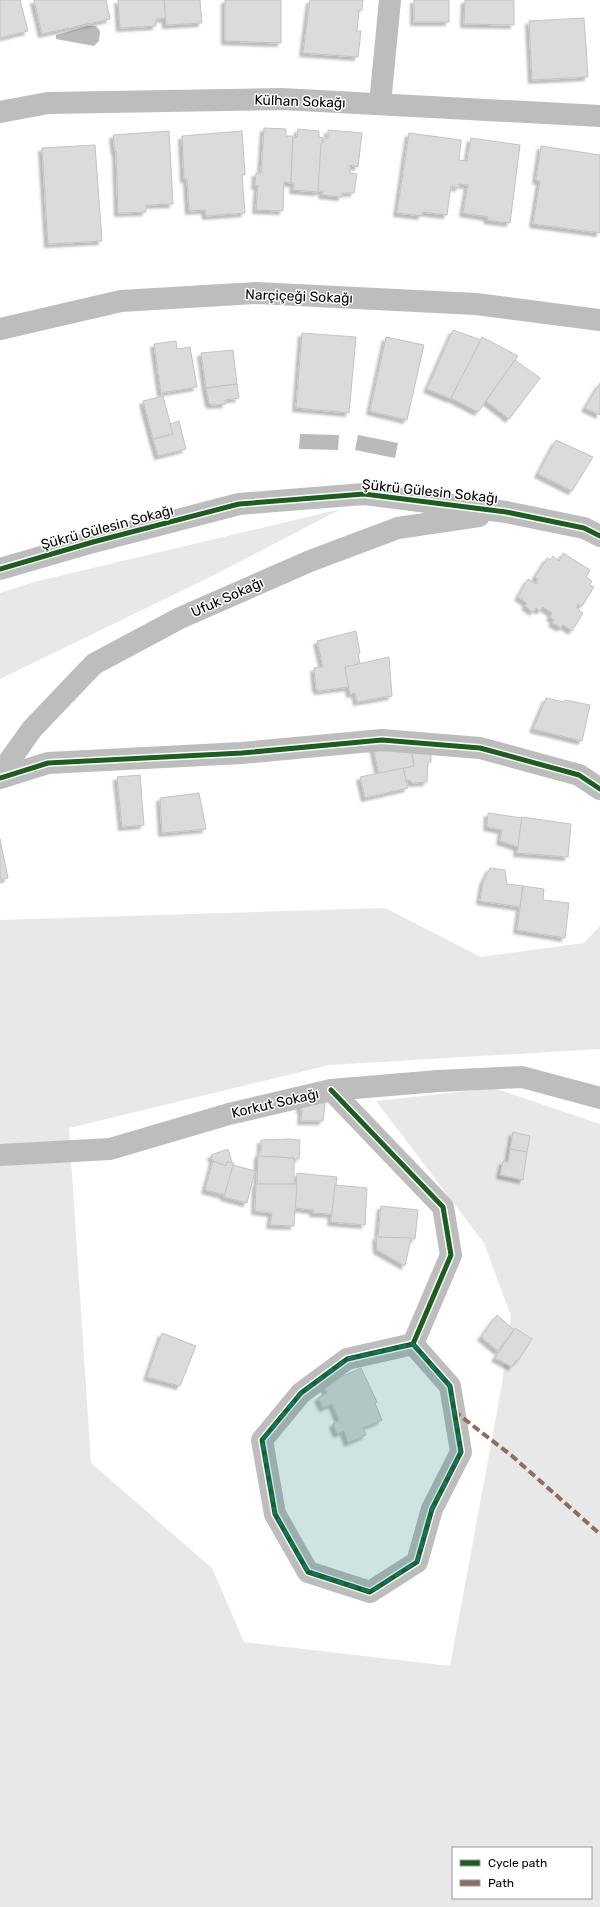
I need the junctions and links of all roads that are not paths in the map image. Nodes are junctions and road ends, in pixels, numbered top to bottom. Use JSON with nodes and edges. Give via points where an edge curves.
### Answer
{"nodes":[{"id":1,"x":390,"y":0,"type":"edge"},
{"id":2,"x":380,"y":104,"type":"junction"},
{"id":3,"x":0,"y":112,"type":"edge"},
{"id":4,"x":600,"y":116,"type":"edge"},
{"id":5,"x":600,"y":320,"type":"edge"},
{"id":6,"x":0,"y":329,"type":"edge"},
{"id":7,"x":506,"y":512,"type":"junction"},
{"id":8,"x":600,"y":536,"type":"edge"},
{"id":9,"x":0,"y":569,"type":"edge"},
{"id":10,"x":0,"y":774,"type":"edge"},
{"id":11,"x":0,"y":778,"type":"edge"},
{"id":12,"x":600,"y":789,"type":"edge"},
{"id":13,"x":331,"y":1090,"type":"junction"},
{"id":14,"x":600,"y":1098,"type":"edge"},
{"id":15,"x":0,"y":1155,"type":"edge"},
{"id":16,"x":413,"y":1344,"type":"junction"}],
"edges":[{"from":1,"to":2,"type":"street"},
{"from":2,"to":3,"type":"street","name":"Külhan Sokağı","via":[[282,99],[48,103]]},
{"from":2,"to":4,"type":"street","name":"Külhan Sokağı"},
{"from":5,"to":6,"type":"street","name":"Narçiçeği Sokağı","via":[[476,304],[257,293],[121,302]]},
{"from":7,"to":8,"type":"street","name":"Şükrü Gülesin Sokağı","via":[[584,528]]},
{"from":7,"to":9,"type":"street","name":"Şükrü Gülesin Sokağı","via":[[364,494],[239,504]]},
{"from":7,"to":10,"type":"street","name":"Ufuk Sokağı","via":[[398,528],[310,561],[180,618],[94,664],[32,729]]},
{"from":11,"to":12,"type":"street","via":[[48,764],[242,753],[382,740],[480,748],[579,775]]},
{"from":13,"to":14,"type":"street","name":"Korkut Sokağı","via":[[522,1077]]},
{"from":13,"to":15,"type":"street","name":"Korkut Sokağı","via":[[229,1114],[110,1149]]},
{"from":13,"to":16,"type":"street","via":[[443,1206],[451,1255]]},
{"from":16,"to":16,"type":"street","via":[[450,1386],[461,1452],[432,1509],[417,1562],[370,1592],[308,1572],[275,1514],[262,1440],[301,1393],[347,1359]]}]}
